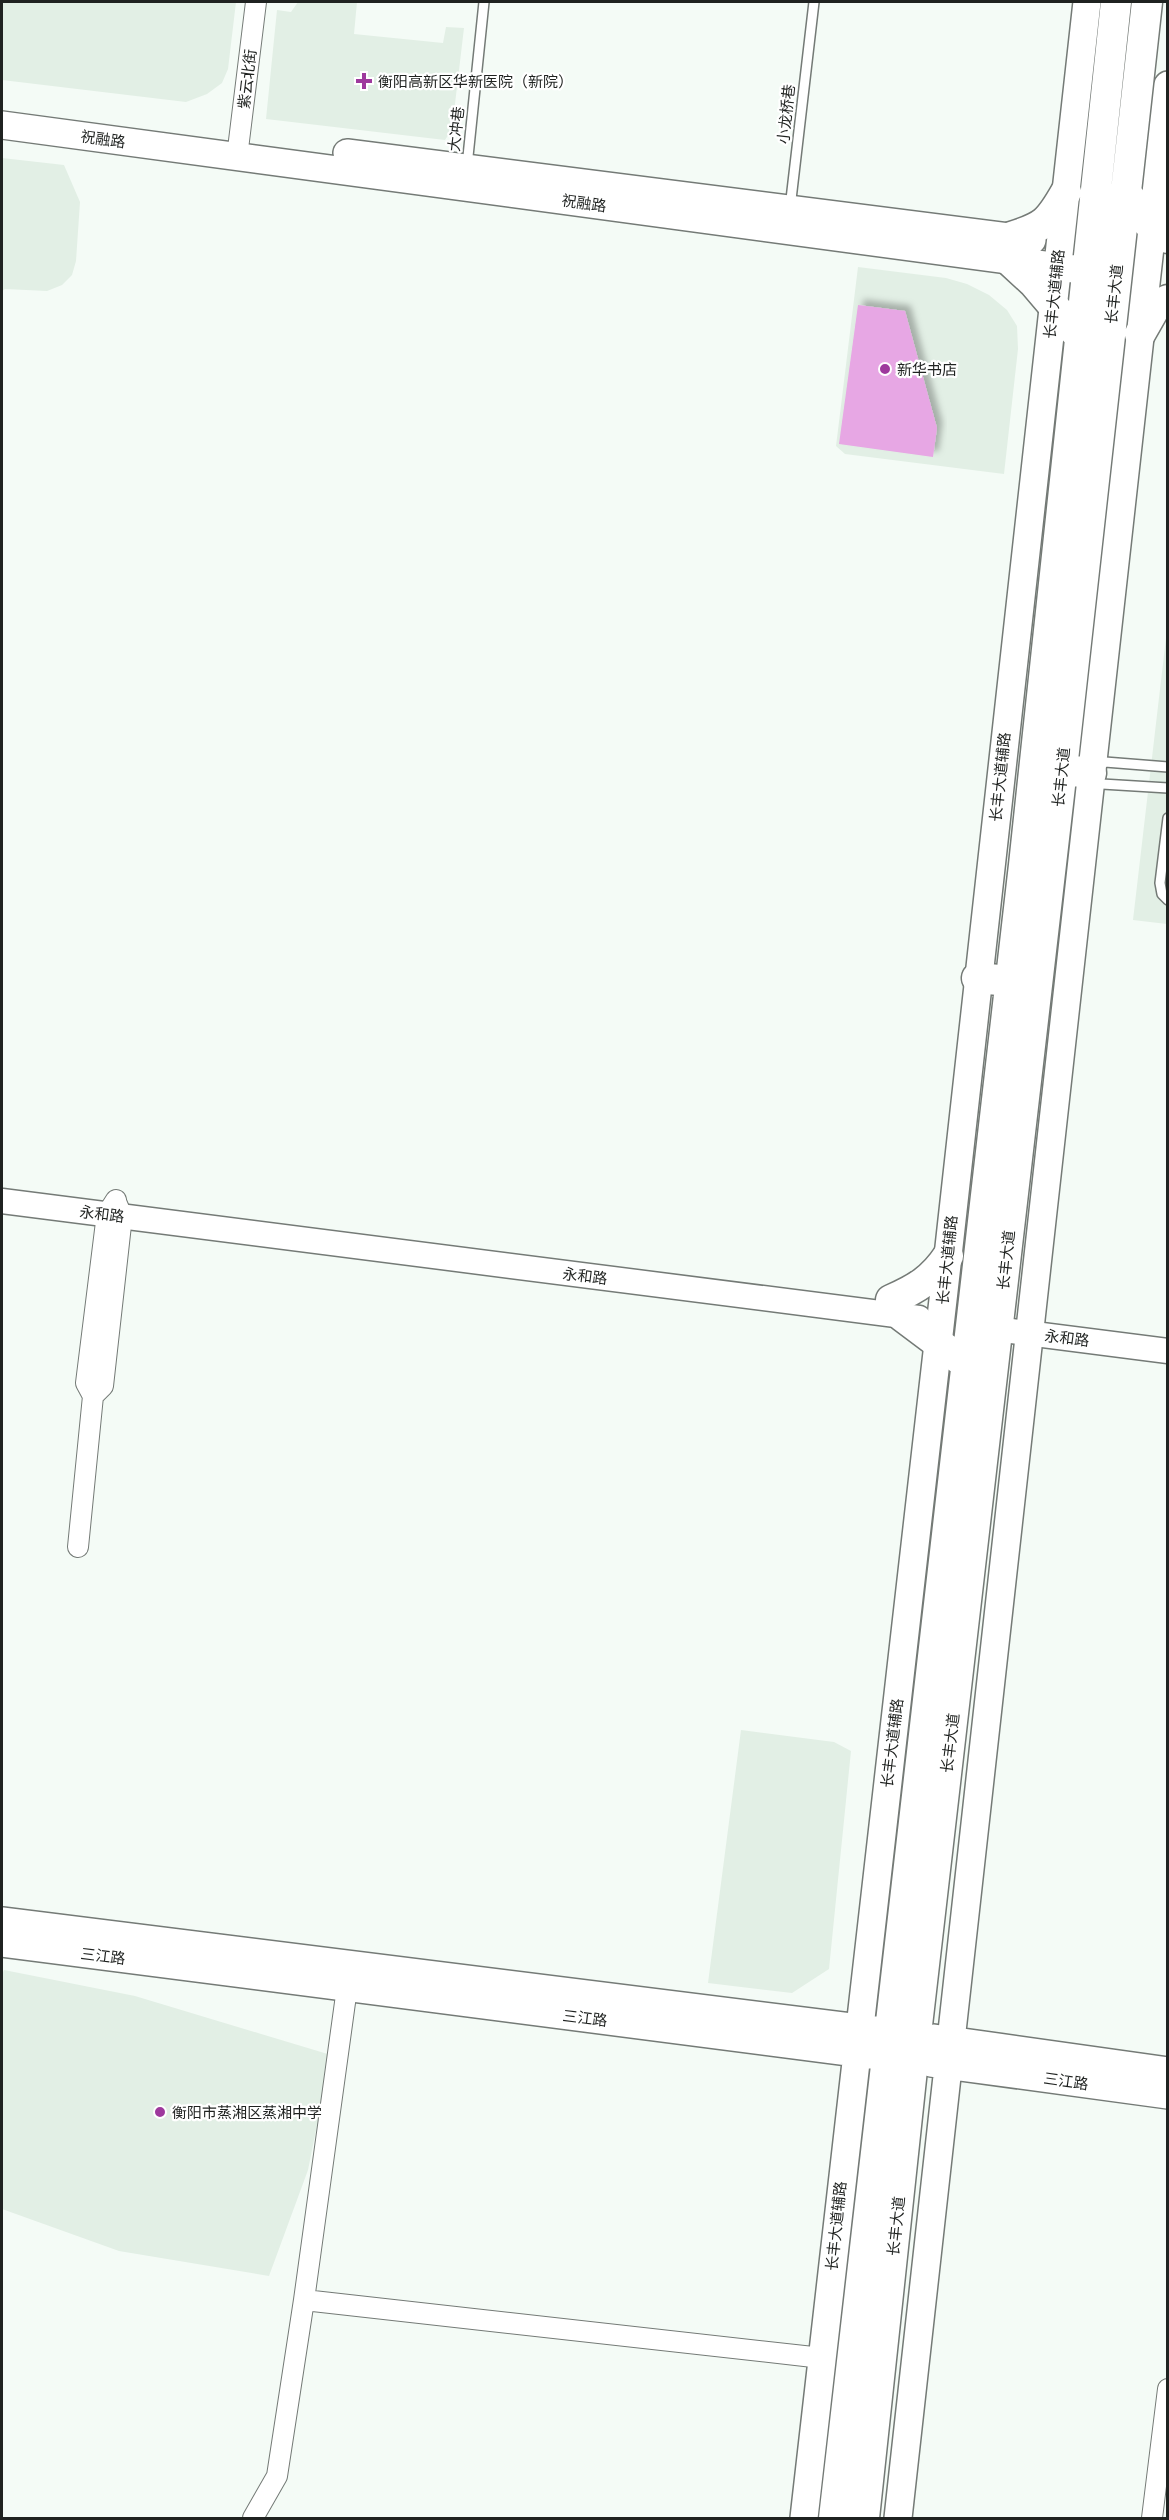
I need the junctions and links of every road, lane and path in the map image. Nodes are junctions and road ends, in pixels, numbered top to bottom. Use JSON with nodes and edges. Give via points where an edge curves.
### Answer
{"nodes":[{"id":1,"x":256,"y":2,"type":"edge"},
{"id":2,"x":484,"y":2,"type":"edge"},
{"id":3,"x":814,"y":2,"type":"edge"},
{"id":4,"x":1087,"y":2,"type":"edge"},
{"id":5,"x":1116,"y":2,"type":"edge"},
{"id":6,"x":1146,"y":2,"type":"edge"},
{"id":7,"x":1167,"y":85,"type":"edge"},
{"id":8,"x":2,"y":109,"type":"edge"},
{"id":9,"x":2,"y":125,"type":"edge"},
{"id":10,"x":238,"y":148,"type":"junction"},
{"id":11,"x":466,"y":178,"type":"junction"},
{"id":12,"x":1125,"y":191,"type":"junction"},
{"id":13,"x":1066,"y":192,"type":"junction"},
{"id":14,"x":789,"y":220,"type":"junction"},
{"id":15,"x":1010,"y":248,"type":"junction"},
{"id":16,"x":1158,"y":256,"type":"edge"},
{"id":17,"x":1073,"y":257,"type":"junction"},
{"id":18,"x":1117,"y":262,"type":"junction"},
{"id":19,"x":1167,"y":300,"type":"edge"},
{"id":20,"x":1053,"y":306,"type":"junction"},
{"id":21,"x":1140,"y":334,"type":"junction"},
{"id":22,"x":1079,"y":336,"type":"junction"},
{"id":23,"x":1167,"y":767,"type":"edge"},
{"id":24,"x":1048,"y":768,"type":"junction"},
{"id":25,"x":1091,"y":773,"type":"junction"},
{"id":26,"x":1167,"y":788,"type":"edge"},
{"id":27,"x":1167,"y":818,"type":"edge"},
{"id":28,"x":1167,"y":900,"type":"edge"},
{"id":29,"x":977,"y":978,"type":"junction"},
{"id":30,"x":1010,"y":981,"type":"junction"},
{"id":31,"x":2,"y":1185,"type":"edge"},
{"id":32,"x":2,"y":1201,"type":"edge"},
{"id":33,"x":115,"y":1210,"type":"junction"},
{"id":34,"x":948,"y":1256,"type":"junction"},
{"id":35,"x":897,"y":1308,"type":"junction"},
{"id":36,"x":985,"y":1319,"type":"junction"},
{"id":37,"x":940,"y":1324,"type":"junction"},
{"id":38,"x":1030,"y":1325,"type":"junction"},
{"id":39,"x":1167,"y":1335,"type":"edge"},
{"id":40,"x":1167,"y":1351,"type":"edge"},
{"id":41,"x":966,"y":1364,"type":"junction"},
{"id":42,"x":78,"y":1547,"type":"dead end"},
{"id":43,"x":2,"y":1921,"type":"edge"},
{"id":44,"x":2,"y":1943,"type":"edge"},
{"id":45,"x":347,"y":1988,"type":"junction"},
{"id":46,"x":857,"y":2041,"type":"junction"},
{"id":47,"x":901,"y":2046,"type":"junction"},
{"id":48,"x":949,"y":2053,"type":"junction"},
{"id":49,"x":1167,"y":2071,"type":"edge"},
{"id":50,"x":1167,"y":2095,"type":"edge"},
{"id":51,"x":304,"y":2300,"type":"junction"},
{"id":52,"x":822,"y":2358,"type":"junction"},
{"id":53,"x":1167,"y":2390,"type":"edge"},
{"id":54,"x":253,"y":2518,"type":"edge"},
{"id":55,"x":804,"y":2518,"type":"edge"},
{"id":56,"x":834,"y":2518,"type":"edge"},
{"id":57,"x":864,"y":2518,"type":"edge"},
{"id":58,"x":898,"y":2518,"type":"edge"},
{"id":59,"x":1152,"y":2518,"type":"edge"}],
"edges":[{"from":1,"to":10,"type":"street","name":"紫云北街"},
{"from":2,"to":11,"type":"lane","name":"大冲巷"},
{"from":3,"to":14,"type":"lane","name":"小龙桥巷"},
{"from":4,"to":13,"type":"main road","name":"长丰大道辅路"},
{"from":5,"to":17,"type":"main road","name":"长丰大道"},
{"from":6,"to":12,"type":"main road","name":"长丰大道"},
{"from":7,"to":16,"type":"main road"},
{"from":8,"to":10,"type":"main road","name":"祝融路"},
{"from":9,"to":10,"type":"main road","name":"祝融路"},
{"from":10,"to":11,"type":"main road","name":"祝融路"},
{"from":11,"to":14,"type":"main road","name":"祝融路"},
{"from":12,"to":16,"type":"main road"},
{"from":12,"to":18,"type":"main road","name":"长丰大道"},
{"from":13,"to":15,"type":"main road","via":[[1052,216]]},
{"from":13,"to":17,"type":"main road","name":"长丰大道辅路"},
{"from":14,"to":15,"type":"main road","name":"祝融路"},
{"from":15,"to":17,"type":"main road","name":"祝融路"},
{"from":15,"to":20,"type":"main road"},
{"from":16,"to":18,"type":"main road","name":"祝融路"},
{"from":16,"to":21,"type":"main road"},
{"from":17,"to":18,"type":"main road","name":"祝融路"},
{"from":17,"to":20,"type":"main road","name":"长丰大道辅路"},
{"from":17,"to":22,"type":"main road","name":"长丰大道"},
{"from":18,"to":24,"type":"main road","name":"长丰大道"},
{"from":19,"to":21,"type":"main road","via":[[1155,306]]},
{"from":20,"to":22,"type":"main road"},
{"from":20,"to":29,"type":"main road","name":"长丰大道辅路"},
{"from":21,"to":25,"type":"main road"},
{"from":22,"to":24,"type":"main road","name":"长丰大道"},
{"from":23,"to":25,"type":"lane","via":[[1105,762]]},
{"from":24,"to":25,"type":"main road"},
{"from":24,"to":30,"type":"main road","name":"长丰大道"},
{"from":24,"to":36,"type":"main road","name":"长丰大道"},
{"from":25,"to":26,"type":"lane","via":[[1102,784]]},
{"from":25,"to":38,"type":"main road"},
{"from":27,"to":28,"type":"lane","via":[[1160,883]]},
{"from":29,"to":30,"type":"main road"},
{"from":29,"to":34,"type":"main road","name":"长丰大道辅路"},
{"from":30,"to":36,"type":"main road","name":"长丰大道"},
{"from":31,"to":33,"type":"street","name":"永和路"},
{"from":32,"to":33,"type":"street","name":"永和路"},
{"from":33,"to":35,"type":"street","name":"永和路"},
{"from":33,"to":42,"type":"street","via":[[86,1383],[93,1396]]},
{"from":34,"to":35,"type":"main road","via":[[938,1272]]},
{"from":34,"to":37,"type":"main road","name":"长丰大道辅路"},
{"from":35,"to":37,"type":"main road"},
{"from":36,"to":37,"type":"street","name":"永和路"},
{"from":36,"to":38,"type":"street","name":"永和路"},
{"from":36,"to":41,"type":"main road","name":"长丰大道"},
{"from":36,"to":47,"type":"main road","name":"长丰大道"},
{"from":37,"to":41,"type":"main road"},
{"from":37,"to":46,"type":"main road","name":"长丰大道辅路"},
{"from":38,"to":39,"type":"street","name":"永和路"},
{"from":38,"to":40,"type":"street","name":"永和路"},
{"from":38,"to":48,"type":"main road"},
{"from":41,"to":47,"type":"main road","name":"长丰大道"},
{"from":43,"to":46,"type":"main road","name":"三江路"},
{"from":44,"to":45,"type":"main road","name":"三江路"},
{"from":45,"to":46,"type":"main road","name":"三江路"},
{"from":45,"to":51,"type":"street"},
{"from":46,"to":47,"type":"main road","name":"三江路"},
{"from":46,"to":52,"type":"main road","name":"长丰大道辅路"},
{"from":47,"to":48,"type":"main road","name":"三江路"},
{"from":47,"to":56,"type":"main road","name":"长丰大道"},
{"from":47,"to":57,"type":"main road","name":"长丰大道"},
{"from":48,"to":49,"type":"main road","name":"三江路"},
{"from":48,"to":50,"type":"main road","name":"三江路"},
{"from":48,"to":58,"type":"main road"},
{"from":51,"to":52,"type":"street"},
{"from":51,"to":54,"type":"street","via":[[277,2476]]},
{"from":52,"to":55,"type":"main road","name":"长丰大道辅路"},
{"from":53,"to":59,"type":"street"}]}
